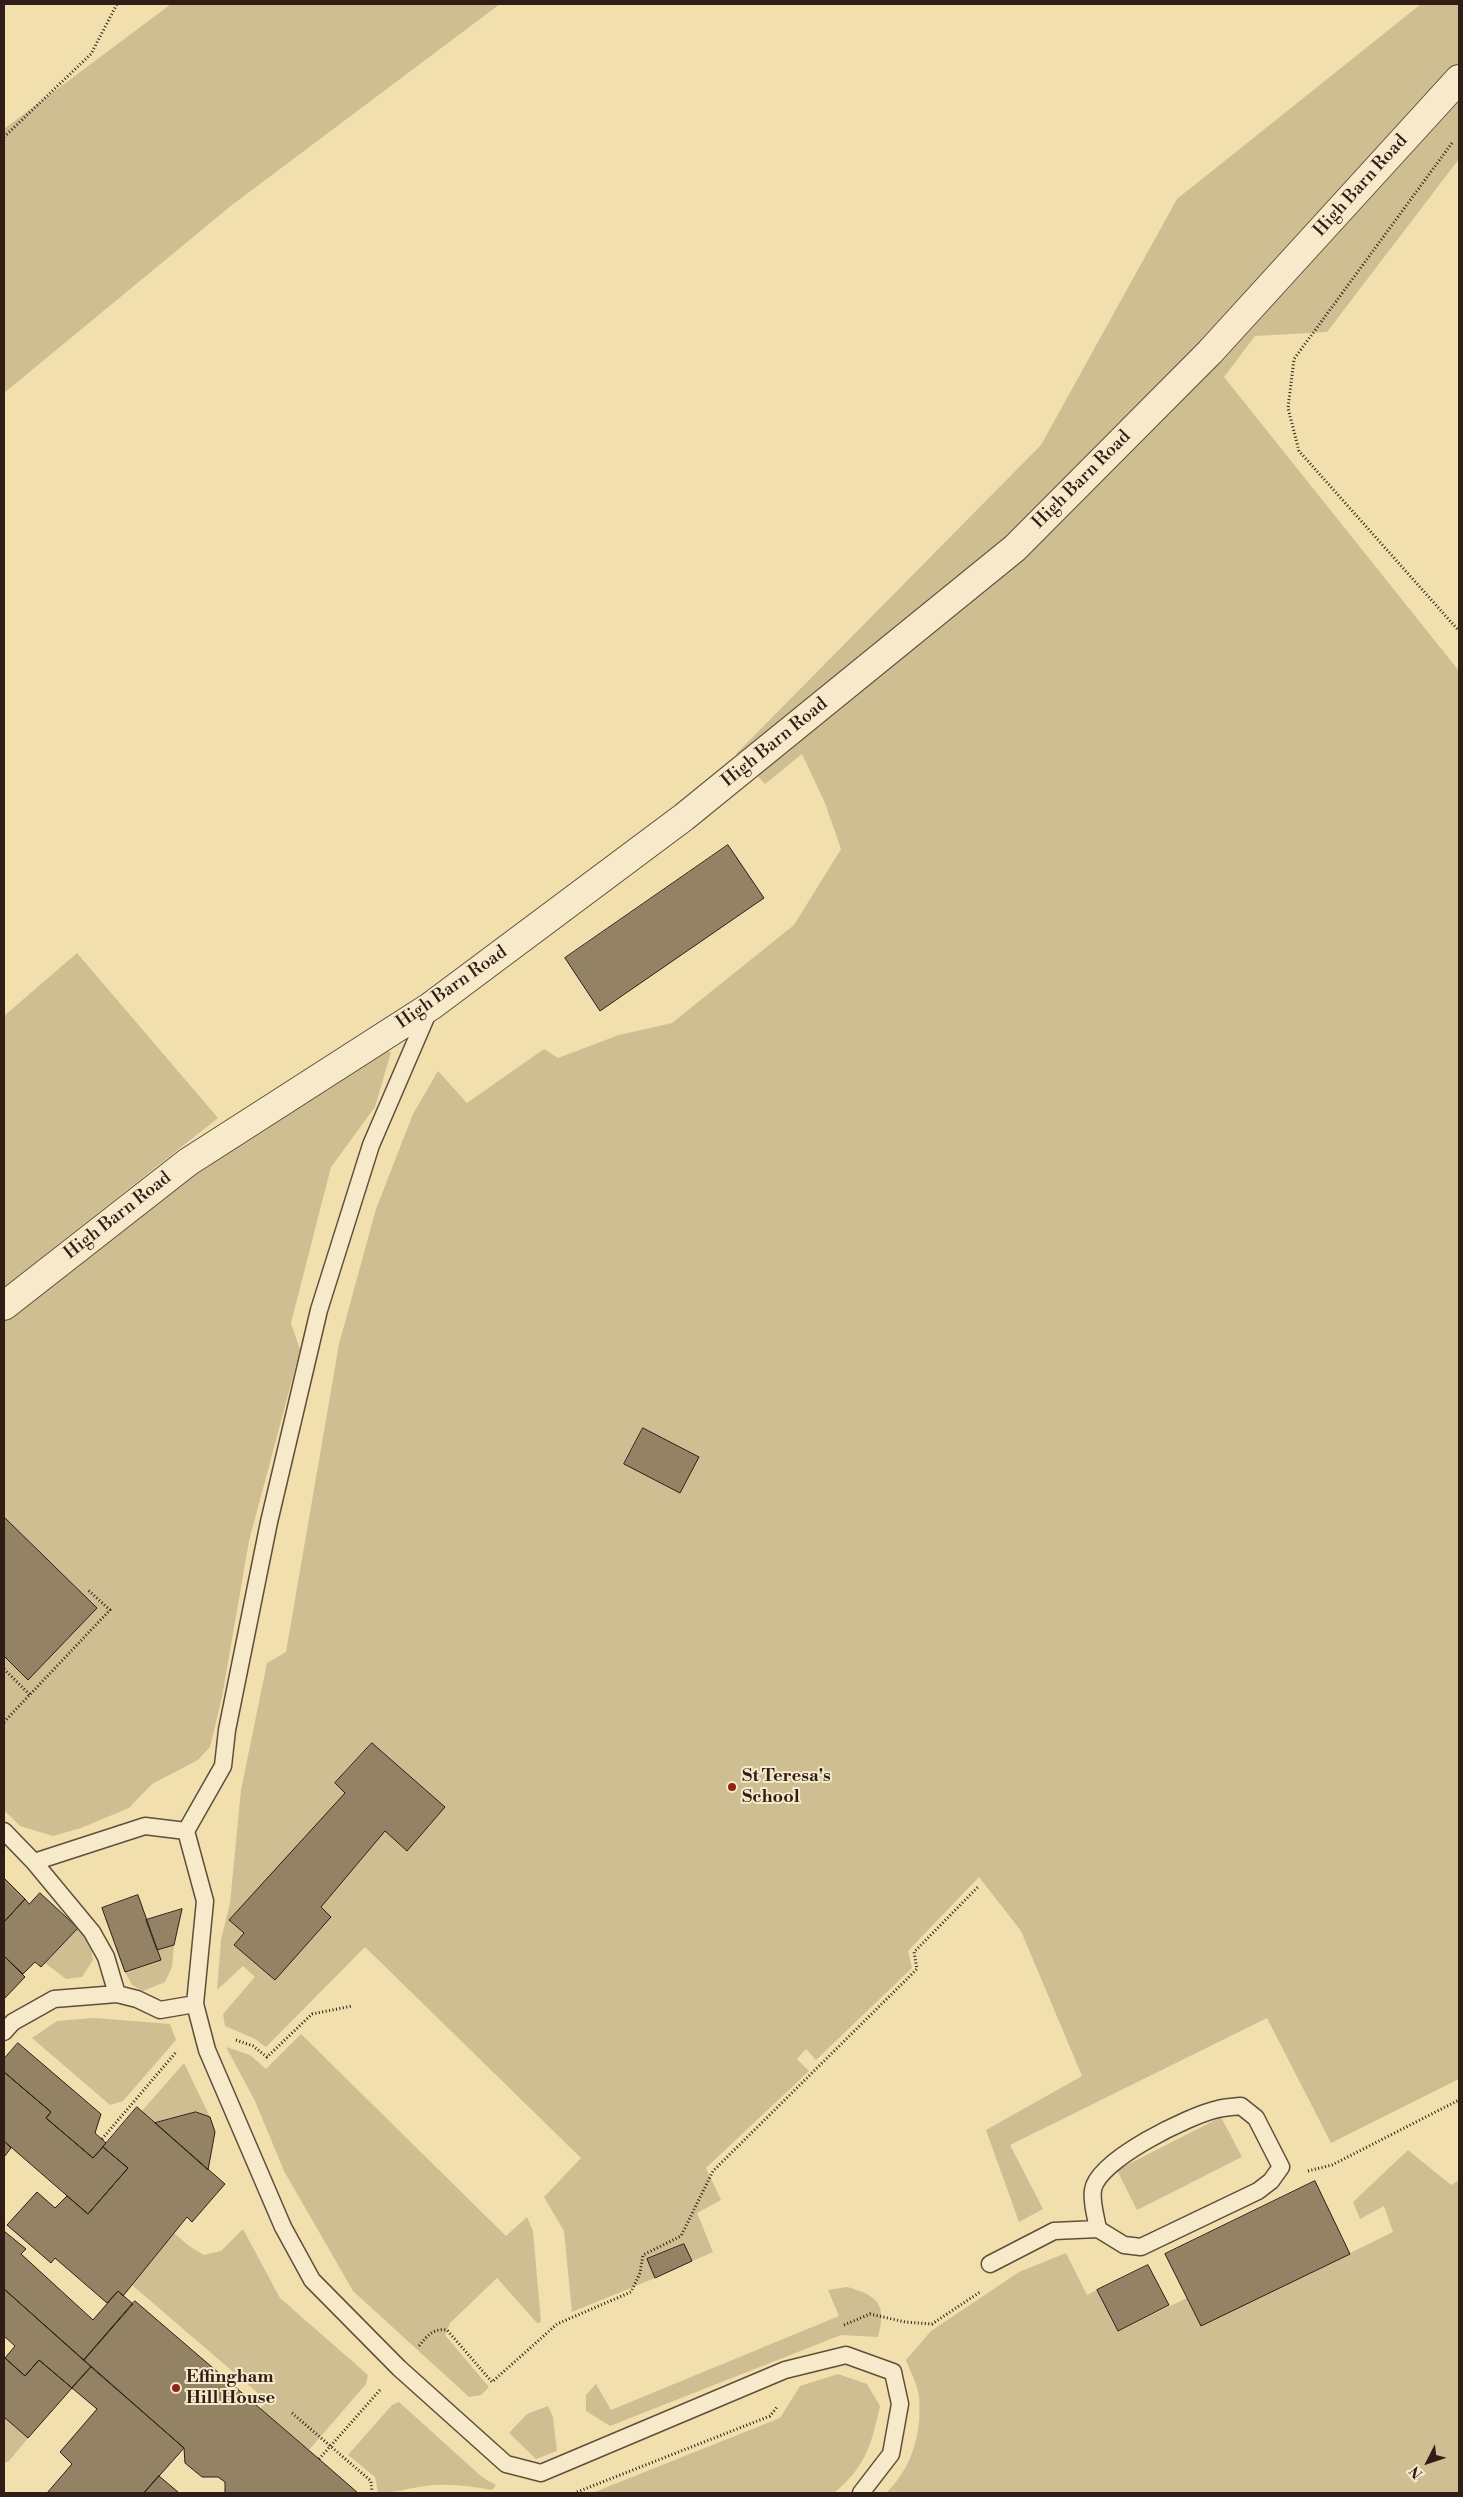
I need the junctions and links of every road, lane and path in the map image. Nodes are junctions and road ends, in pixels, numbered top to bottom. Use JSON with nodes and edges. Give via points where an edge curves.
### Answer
{"nodes":[{"id":1,"x":118,"y":4,"type":"edge"},
{"id":2,"x":1459,"y":79,"type":"edge"},
{"id":3,"x":4,"y":137,"type":"edge"},
{"id":4,"x":1454,"y":140,"type":"dead end"},
{"id":5,"x":1459,"y":631,"type":"edge"},
{"id":6,"x":431,"y":1006,"type":"junction"},
{"id":7,"x":4,"y":1306,"type":"edge"},
{"id":8,"x":88,"y":1590,"type":"dead end"},
{"id":9,"x":4,"y":1670,"type":"edge"},
{"id":10,"x":30,"y":1695,"type":"junction"},
{"id":11,"x":4,"y":1722,"type":"edge"},
{"id":12,"x":4,"y":1831,"type":"edge"},
{"id":13,"x":186,"y":1831,"type":"junction"},
{"id":14,"x":34,"y":1862,"type":"junction"},
{"id":15,"x":978,"y":1887,"type":"dead end"},
{"id":16,"x":117,"y":1994,"type":"junction"},
{"id":17,"x":195,"y":2004,"type":"junction"},
{"id":18,"x":4,"y":2032,"type":"edge"},
{"id":19,"x":1459,"y":2100,"type":"edge"},
{"id":20,"x":1271,"y":2181,"type":"junction"},
{"id":21,"x":1098,"y":2228,"type":"junction"},
{"id":22,"x":990,"y":2264,"type":"dead end"},
{"id":23,"x":399,"y":2368,"type":"junction"},
{"id":24,"x":292,"y":2413,"type":"dead end"},
{"id":25,"x":330,"y":2446,"type":"junction"},
{"id":26,"x":319,"y":2459,"type":"dead end"},
{"id":27,"x":372,"y":2493,"type":"edge"},
{"id":28,"x":861,"y":2493,"type":"edge"}],
"edges":[{"from":1,"to":3,"type":"path","via":[[91,54]]},
{"from":2,"to":6,"type":"street","name":"High Barn Road","via":[[1210,352],[1015,548],[684,817]]},
{"from":4,"to":5,"type":"path","via":[[1294,359],[1288,408],[1299,451]]},
{"from":6,"to":7,"type":"street","name":"High Barn Road","via":[[188,1162]]},
{"from":6,"to":13,"type":"lane","via":[[371,1145],[319,1310],[269,1522],[227,1730],[223,1766]]},
{"from":8,"to":10,"type":"path","via":[[110,1610]]},
{"from":9,"to":10,"type":"path"},
{"from":10,"to":11,"type":"path"},
{"from":12,"to":14,"type":"lane"},
{"from":13,"to":14,"type":"lane","via":[[145,1826]]},
{"from":13,"to":17,"type":"lane","via":[[205,1901]]},
{"from":14,"to":16,"type":"lane","via":[[92,1932],[106,1958]]},
{"from":15,"to":23,"type":"path","via":[[914,1952],[917,1969],[713,2171],[681,2236],[643,2255],[640,2273],[631,2292],[557,2324],[492,2382],[447,2330],[431,2332]]},
{"from":16,"to":17,"type":"lane","via":[[160,2010]]},
{"from":16,"to":18,"type":"lane","via":[[54,1999],[13,2022]]},
{"from":17,"to":23,"type":"lane","via":[[207,2050],[283,2227],[312,2280]]},
{"from":19,"to":20,"type":"path","via":[[1332,2165]]},
{"from":20,"to":21,"type":"lane","via":[[1258,2191],[1141,2247],[1124,2245]]},
{"from":20,"to":21,"type":"lane","via":[[1280,2167],[1256,2118],[1241,2106],[1217,2109],[1164,2131],[1102,2173],[1093,2190]]},
{"from":21,"to":22,"type":"lane","via":[[1054,2231]]},
{"from":23,"to":25,"type":"path"},
{"from":23,"to":28,"type":"lane","via":[[506,2464],[540,2473],[786,2370],[846,2354],[893,2372],[900,2404],[891,2454]]},
{"from":24,"to":25,"type":"path"},
{"from":25,"to":26,"type":"path"},
{"from":25,"to":27,"type":"path","via":[[371,2481]]}]}
